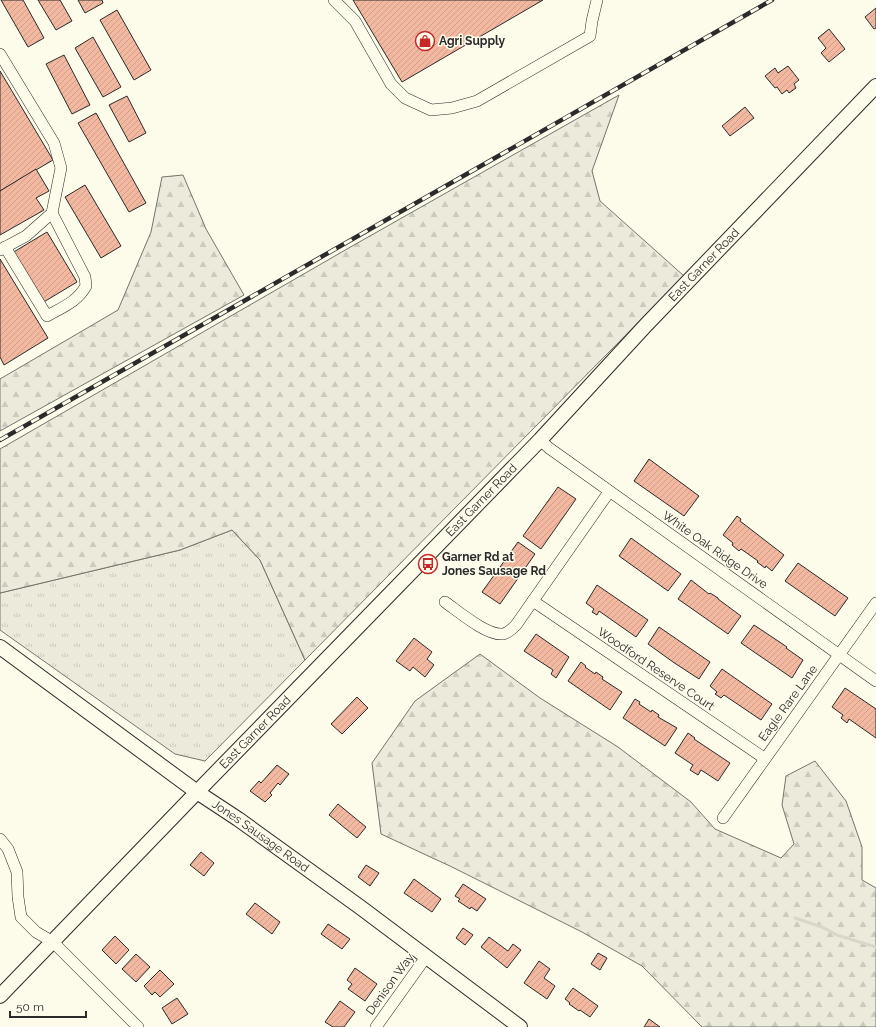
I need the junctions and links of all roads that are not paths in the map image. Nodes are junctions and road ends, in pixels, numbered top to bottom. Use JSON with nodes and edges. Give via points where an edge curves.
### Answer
{"nodes":[{"id":1,"x":334,"y":0,"type":"edge"},
{"id":2,"x":598,"y":0,"type":"edge"},
{"id":3,"x":0,"y":54,"type":"edge"},
{"id":4,"x":876,"y":86,"type":"edge"},
{"id":5,"x":52,"y":213,"type":"junction"},
{"id":6,"x":2,"y":249,"type":"edge"},
{"id":7,"x":540,"y":440,"type":"junction"},
{"id":8,"x":609,"y":492,"type":"junction"},
{"id":9,"x":533,"y":601,"type":"junction"},
{"id":10,"x":445,"y":602,"type":"dead end"},
{"id":11,"x":876,"y":603,"type":"edge"},
{"id":12,"x":0,"y":647,"type":"edge"},
{"id":13,"x":839,"y":654,"type":"junction"},
{"id":14,"x":876,"y":681,"type":"edge"},
{"id":15,"x":764,"y":758,"type":"junction"},
{"id":16,"x":197,"y":792,"type":"junction"},
{"id":17,"x":723,"y":818,"type":"dead end"},
{"id":18,"x":0,"y":838,"type":"edge"},
{"id":19,"x":52,"y":942,"type":"junction"},
{"id":20,"x":426,"y":957,"type":"junction"},
{"id":21,"x":0,"y":996,"type":"edge"},
{"id":22,"x":138,"y":1027,"type":"edge"},
{"id":23,"x":376,"y":1027,"type":"edge"},
{"id":24,"x":520,"y":1027,"type":"edge"}],
"edges":[{"from":1,"to":2,"type":"street","via":[[355,21],[391,84],[405,98],[431,110],[452,108],[477,101],[590,36]]},
{"from":3,"to":5,"type":"street","via":[[54,143],[61,168]]},
{"from":4,"to":7,"type":"main road","name":"East Garner Road","via":[[646,325]]},
{"from":5,"to":6,"type":"street","via":[[26,236]]},
{"from":5,"to":6,"type":"street","via":[[84,277],[86,286],[81,295],[72,302],[47,316]]},
{"from":7,"to":8,"type":"street","name":"White Oak Ridge Drive"},
{"from":7,"to":16,"type":"main road","name":"East Garner Road"},
{"from":8,"to":9,"type":"street"},
{"from":8,"to":13,"type":"street","name":"White Oak Ridge Drive"},
{"from":9,"to":10,"type":"street","via":[[516,625],[504,634],[485,629]]},
{"from":9,"to":15,"type":"street","name":"Woodford Reserve Court"},
{"from":11,"to":13,"type":"street","name":"Eagle Rare Lane"},
{"from":12,"to":16,"type":"main road","name":"Jones Sausage Road"},
{"from":13,"to":14,"type":"street","name":"White Oak Ridge Drive"},
{"from":13,"to":15,"type":"street","name":"Eagle Rare Lane"},
{"from":15,"to":17,"type":"street","name":"Eagle Rare Lane"},
{"from":16,"to":19,"type":"main road","name":"East Garner Road"},
{"from":16,"to":20,"type":"main road","name":"Jones Sausage Road","via":[[238,819]]},
{"from":18,"to":19,"type":"street","via":[[8,849],[17,872],[22,917],[36,932]]},
{"from":19,"to":21,"type":"main road","name":"East Garner Road"},
{"from":19,"to":22,"type":"street"},
{"from":20,"to":23,"type":"street","name":"Denison Way"},
{"from":20,"to":24,"type":"main road","name":"Jones Sausage Road"}]}
